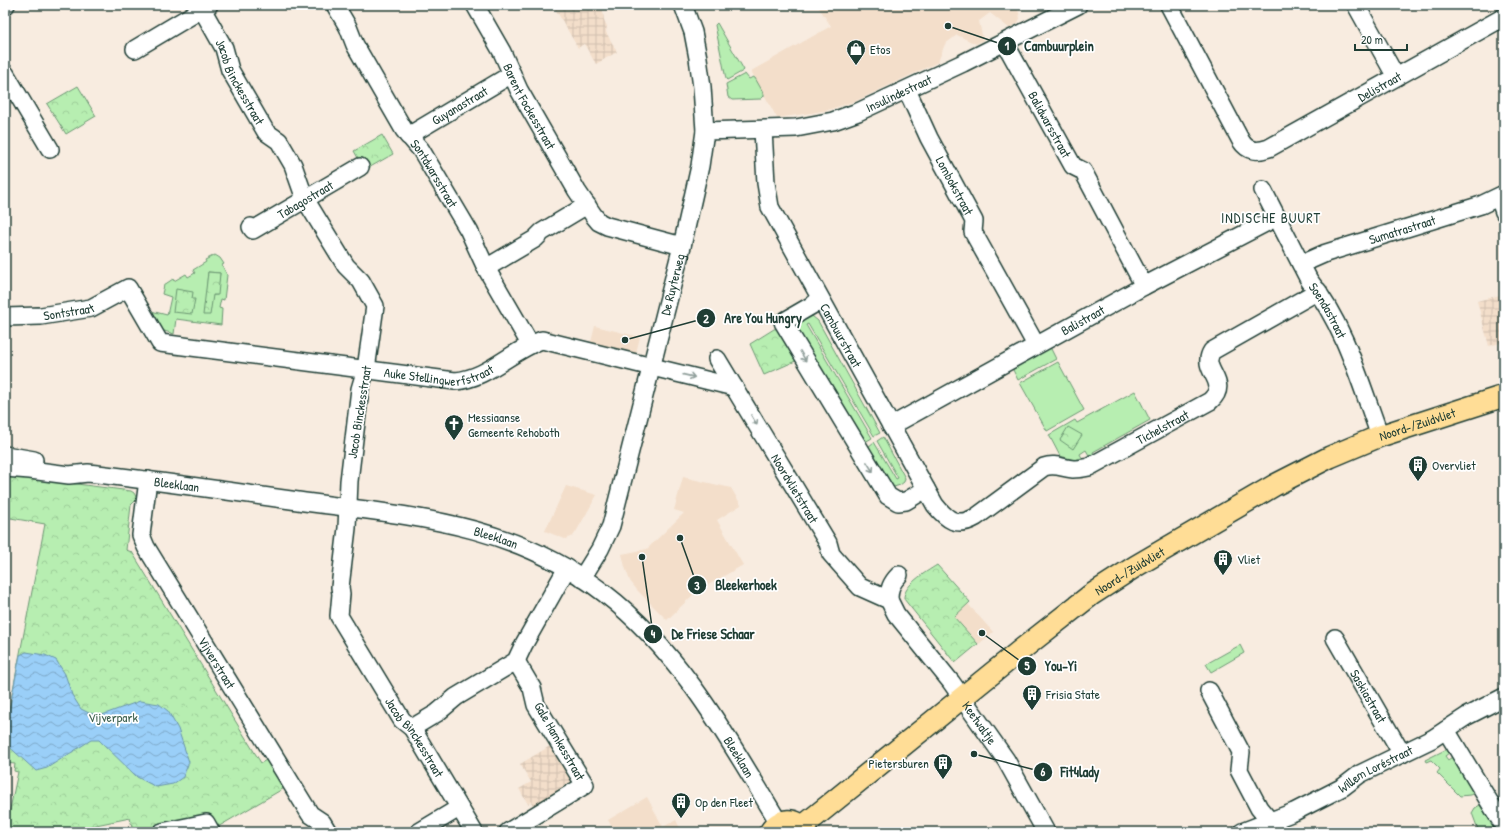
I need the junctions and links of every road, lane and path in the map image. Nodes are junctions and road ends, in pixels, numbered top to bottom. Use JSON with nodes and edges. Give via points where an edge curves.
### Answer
{"nodes":[{"id":1,"x":335,"y":5,"type":"edge"},
{"id":2,"x":475,"y":5,"type":"edge"},
{"id":3,"x":684,"y":5,"type":"edge"},
{"id":4,"x":1078,"y":5,"type":"edge"},
{"id":5,"x":1169,"y":5,"type":"edge"},
{"id":6,"x":1356,"y":5,"type":"edge"},
{"id":7,"x":203,"y":6,"type":"edge"},
{"id":8,"x":1504,"y":17,"type":"edge"},
{"id":9,"x":1005,"y":43,"type":"junction"},
{"id":10,"x":135,"y":48,"type":"dead end"},
{"id":11,"x":5,"y":73,"type":"edge"},
{"id":12,"x":512,"y":74,"type":"junction"},
{"id":13,"x":1396,"y":77,"type":"junction"},
{"id":14,"x":906,"y":90,"type":"junction"},
{"id":15,"x":762,"y":130,"type":"junction"},
{"id":16,"x":705,"y":131,"type":"junction"},
{"id":17,"x":408,"y":136,"type":"junction"},
{"id":18,"x":50,"y":149,"type":"dead end"},
{"id":19,"x":360,"y":167,"type":"dead end"},
{"id":20,"x":1263,"y":190,"type":"dead end"},
{"id":21,"x":305,"y":199,"type":"junction"},
{"id":22,"x":1502,"y":201,"type":"edge"},
{"id":23,"x":587,"y":205,"type":"junction"},
{"id":24,"x":1277,"y":217,"type":"junction"},
{"id":25,"x":251,"y":228,"type":"dead end"},
{"id":26,"x":682,"y":246,"type":"junction"},
{"id":27,"x":1301,"y":264,"type":"junction"},
{"id":28,"x":486,"y":268,"type":"junction"},
{"id":29,"x":1144,"y":286,"type":"junction"},
{"id":30,"x":128,"y":288,"type":"joint"},
{"id":31,"x":1318,"y":290,"type":"junction"},
{"id":32,"x":821,"y":300,"type":"junction"},
{"id":33,"x":5,"y":317,"type":"edge"},
{"id":34,"x":530,"y":344,"type":"junction"},
{"id":35,"x":1036,"y":345,"type":"junction"},
{"id":36,"x":717,"y":359,"type":"dead end"},
{"id":37,"x":651,"y":367,"type":"junction"},
{"id":38,"x":366,"y":369,"type":"junction"},
{"id":39,"x":734,"y":387,"type":"junction"},
{"id":40,"x":1504,"y":396,"type":"edge"},
{"id":41,"x":891,"y":426,"type":"junction"},
{"id":42,"x":1380,"y":436,"type":"junction"},
{"id":43,"x":5,"y":455,"type":"edge"},
{"id":44,"x":5,"y":468,"type":"edge"},
{"id":45,"x":88,"y":473,"type":"junction"},
{"id":46,"x":148,"y":480,"type":"junction"},
{"id":47,"x":926,"y":489,"type":"junction"},
{"id":48,"x":348,"y":507,"type":"junction"},
{"id":49,"x":959,"y":522,"type":"joint"},
{"id":50,"x":567,"y":568,"type":"junction"},
{"id":51,"x":899,"y":575,"type":"dead end"},
{"id":52,"x":582,"y":578,"type":"junction"},
{"id":53,"x":889,"y":600,"type":"junction"},
{"id":54,"x":1335,"y":638,"type":"dead end"},
{"id":55,"x":516,"y":661,"type":"junction"},
{"id":56,"x":1209,"y":692,"type":"dead end"},
{"id":57,"x":962,"y":697,"type":"junction"},
{"id":58,"x":1504,"y":697,"type":"edge"},
{"id":59,"x":412,"y":728,"type":"junction"},
{"id":60,"x":1446,"y":730,"type":"junction"},
{"id":61,"x":1402,"y":754,"type":"junction"},
{"id":62,"x":459,"y":808,"type":"junction"},
{"id":63,"x":1504,"y":826,"type":"edge"},
{"id":64,"x":775,"y":827,"type":"edge"},
{"id":65,"x":1275,"y":827,"type":"edge"},
{"id":66,"x":208,"y":828,"type":"edge"},
{"id":67,"x":804,"y":829,"type":"edge"},
{"id":68,"x":162,"y":832,"type":"edge"},
{"id":69,"x":328,"y":832,"type":"edge"},
{"id":70,"x":419,"y":832,"type":"edge"},
{"id":71,"x":474,"y":832,"type":"edge"},
{"id":72,"x":508,"y":832,"type":"edge"},
{"id":73,"x":1046,"y":832,"type":"edge"},
{"id":74,"x":1242,"y":832,"type":"edge"}],
"edges":[{"from":1,"to":17,"type":"street","name":"Sontdwarsstraat","via":[[355,45]]},
{"from":2,"to":12,"type":"street","name":"Barent Fockesstraat"},
{"from":3,"to":16,"type":"street","name":"De Ruyterweg","via":[[698,58]]},
{"from":4,"to":9,"type":"street","name":"Insulindestraat"},
{"from":5,"to":13,"type":"street","name":"Delistraat","via":[[1246,148],[1269,148]]},
{"from":6,"to":13,"type":"street"},
{"from":7,"to":10,"type":"street"},
{"from":7,"to":21,"type":"street","name":"Jacob Binckesstraat","via":[[224,48],[230,70],[266,132],[279,141],[293,165]]},
{"from":8,"to":13,"type":"street","name":"Delistraat"},
{"from":9,"to":14,"type":"street","name":"Insulindestraat"},
{"from":9,"to":29,"type":"street","name":"Balidwarsstraat","via":[[1073,166],[1083,171]]},
{"from":11,"to":18,"type":"street"},
{"from":12,"to":17,"type":"street","name":"Guyanastraat"},
{"from":12,"to":23,"type":"street","name":"Barent Fockesstraat"},
{"from":14,"to":15,"type":"street","name":"Insulindestraat","via":[[833,121],[796,128]]},
{"from":14,"to":35,"type":"street","name":"Lombokstraat","via":[[974,221],[973,232]]},
{"from":15,"to":16,"type":"street","name":"Insulindestraat"},
{"from":15,"to":32,"type":"street","name":"Cambuurstraat","via":[[770,207]]},
{"from":16,"to":26,"type":"street","name":"De Ruyterweg"},
{"from":17,"to":28,"type":"street","name":"Sontdwarsstraat","via":[[420,150],[469,231]]},
{"from":19,"to":21,"type":"street","name":"Tabagostraat"},
{"from":20,"to":24,"type":"street","name":"Soendastraat"},
{"from":21,"to":25,"type":"street","name":"Tabagostraat","via":[[253,230]]},
{"from":21,"to":38,"type":"street","name":"Jacob Binckesstraat","via":[[346,266],[361,281],[375,306]]},
{"from":22,"to":27,"type":"street","name":"Sumatrastraat","via":[[1326,253]]},
{"from":23,"to":26,"type":"street","name":"Barent Fockesstraat","via":[[599,222],[607,226]]},
{"from":23,"to":28,"type":"street","via":[[542,232],[535,240]]},
{"from":24,"to":27,"type":"street","name":"Soendastraat"},
{"from":24,"to":29,"type":"street","name":"Balistraat"},
{"from":26,"to":37,"type":"street","name":"De Ruyterweg"},
{"from":27,"to":31,"type":"street","name":"Soendastraat","via":[[1309,280]]},
{"from":28,"to":34,"type":"street","name":"Sontdwarsstraat"},
{"from":29,"to":35,"type":"street","name":"Balistraat"},
{"from":30,"to":33,"type":"street","name":"Sontstraat","via":[[91,308],[41,316]]},
{"from":30,"to":38,"type":"street","name":"Auke Stellingwerfstraat","via":[[160,343]]},
{"from":31,"to":42,"type":"street","name":"Soendastraat","via":[[1350,350]]},
{"from":31,"to":49,"type":"street","name":"Tichelstraat","via":[[1212,351],[1208,361],[1217,379],[1218,390],[1210,401],[1089,467],[1044,467],[976,517],[967,522]]},
{"from":32,"to":41,"type":"street","name":"Cambuurstraat"},
{"from":32,"to":47,"type":"street","one_way":true,"via":[[783,322],[888,496],[898,502],[906,501]]},
{"from":34,"to":37,"type":"street","name":"Auke Stellingwerfstraat","via":[[542,340]]},
{"from":34,"to":38,"type":"street","name":"Auke Stellingwerfstraat","via":[[466,380],[455,381]]},
{"from":35,"to":41,"type":"street","name":"Balistraat"},
{"from":36,"to":39,"type":"street","name":"Noordvlietstraat"},
{"from":37,"to":39,"type":"street","name":"Auke Stellingwerfstraat","one_way":true},
{"from":37,"to":52,"type":"street","name":"De Ruyterweg","via":[[611,526]]},
{"from":38,"to":48,"type":"street","name":"Jacob Binckesstraat","via":[[359,397]]},
{"from":39,"to":53,"type":"street","name":"Noordvlietstraat","one_way":true,"via":[[828,543],[831,554],[860,587]]},
{"from":40,"to":42,"type":"main road","name":"Noord-/Zuidvliet"},
{"from":41,"to":47,"type":"street","name":"Cambuurstraat"},
{"from":42,"to":57,"type":"main road","name":"Noord-/Zuidvliet","via":[[1306,469],[1118,577]]},
{"from":43,"to":45,"type":"street","name":"Bleeklaan","via":[[69,466]]},
{"from":44,"to":45,"type":"street","name":"Bleeklaan","via":[[68,475]]},
{"from":45,"to":46,"type":"street","name":"Bleeklaan"},
{"from":46,"to":48,"type":"street","name":"Bleeklaan"},
{"from":46,"to":69,"type":"street","name":"Vijverstraat","via":[[141,535],[146,547],[310,814],[322,822]]},
{"from":47,"to":49,"type":"street","name":"Cambuurstraat","via":[[943,515]]},
{"from":48,"to":50,"type":"street","name":"Bleeklaan","via":[[428,518],[474,529],[530,548]]},
{"from":48,"to":59,"type":"street","name":"Jacob Binckesstraat","via":[[339,616],[402,720]]},
{"from":50,"to":52,"type":"street","name":"Bleeklaan"},
{"from":50,"to":55,"type":"street"},
{"from":51,"to":53,"type":"street","via":[[892,582]]},
{"from":52,"to":64,"type":"street","name":"Bleeklaan","via":[[604,592],[634,619],[687,678],[725,734]]},
{"from":53,"to":57,"type":"street","via":[[896,614]]},
{"from":54,"to":61,"type":"street","name":"Saskiastraat"},
{"from":55,"to":59,"type":"street","via":[[456,697],[437,713]]},
{"from":55,"to":72,"type":"street","name":"Gale Hamkesstraat","via":[[532,688],[536,705],[585,785]]},
{"from":56,"to":65,"type":"street","via":[[1242,752],[1239,770],[1259,808]]},
{"from":57,"to":67,"type":"main road","name":"Noord-/Zuidvliet"},
{"from":57,"to":73,"type":"street","name":"Keetwaltje","via":[[1006,760]]},
{"from":58,"to":60,"type":"street","name":"Willem Loréstraat"},
{"from":59,"to":62,"type":"street","name":"Jacob Binckesstraat"},
{"from":60,"to":61,"type":"street","name":"Willem Loréstraat"},
{"from":60,"to":63,"type":"street"},
{"from":61,"to":65,"type":"street","name":"Willem Loréstraat","via":[[1360,774],[1343,787]]},
{"from":62,"to":70,"type":"street"},
{"from":62,"to":71,"type":"street","name":"Jacob Binckesstraat"},
{"from":64,"to":67,"type":"main road","via":[[790,820]]},
{"from":65,"to":74,"type":"street","name":"Willem Loréstraat"},
{"from":66,"to":68,"type":"street"}]}
